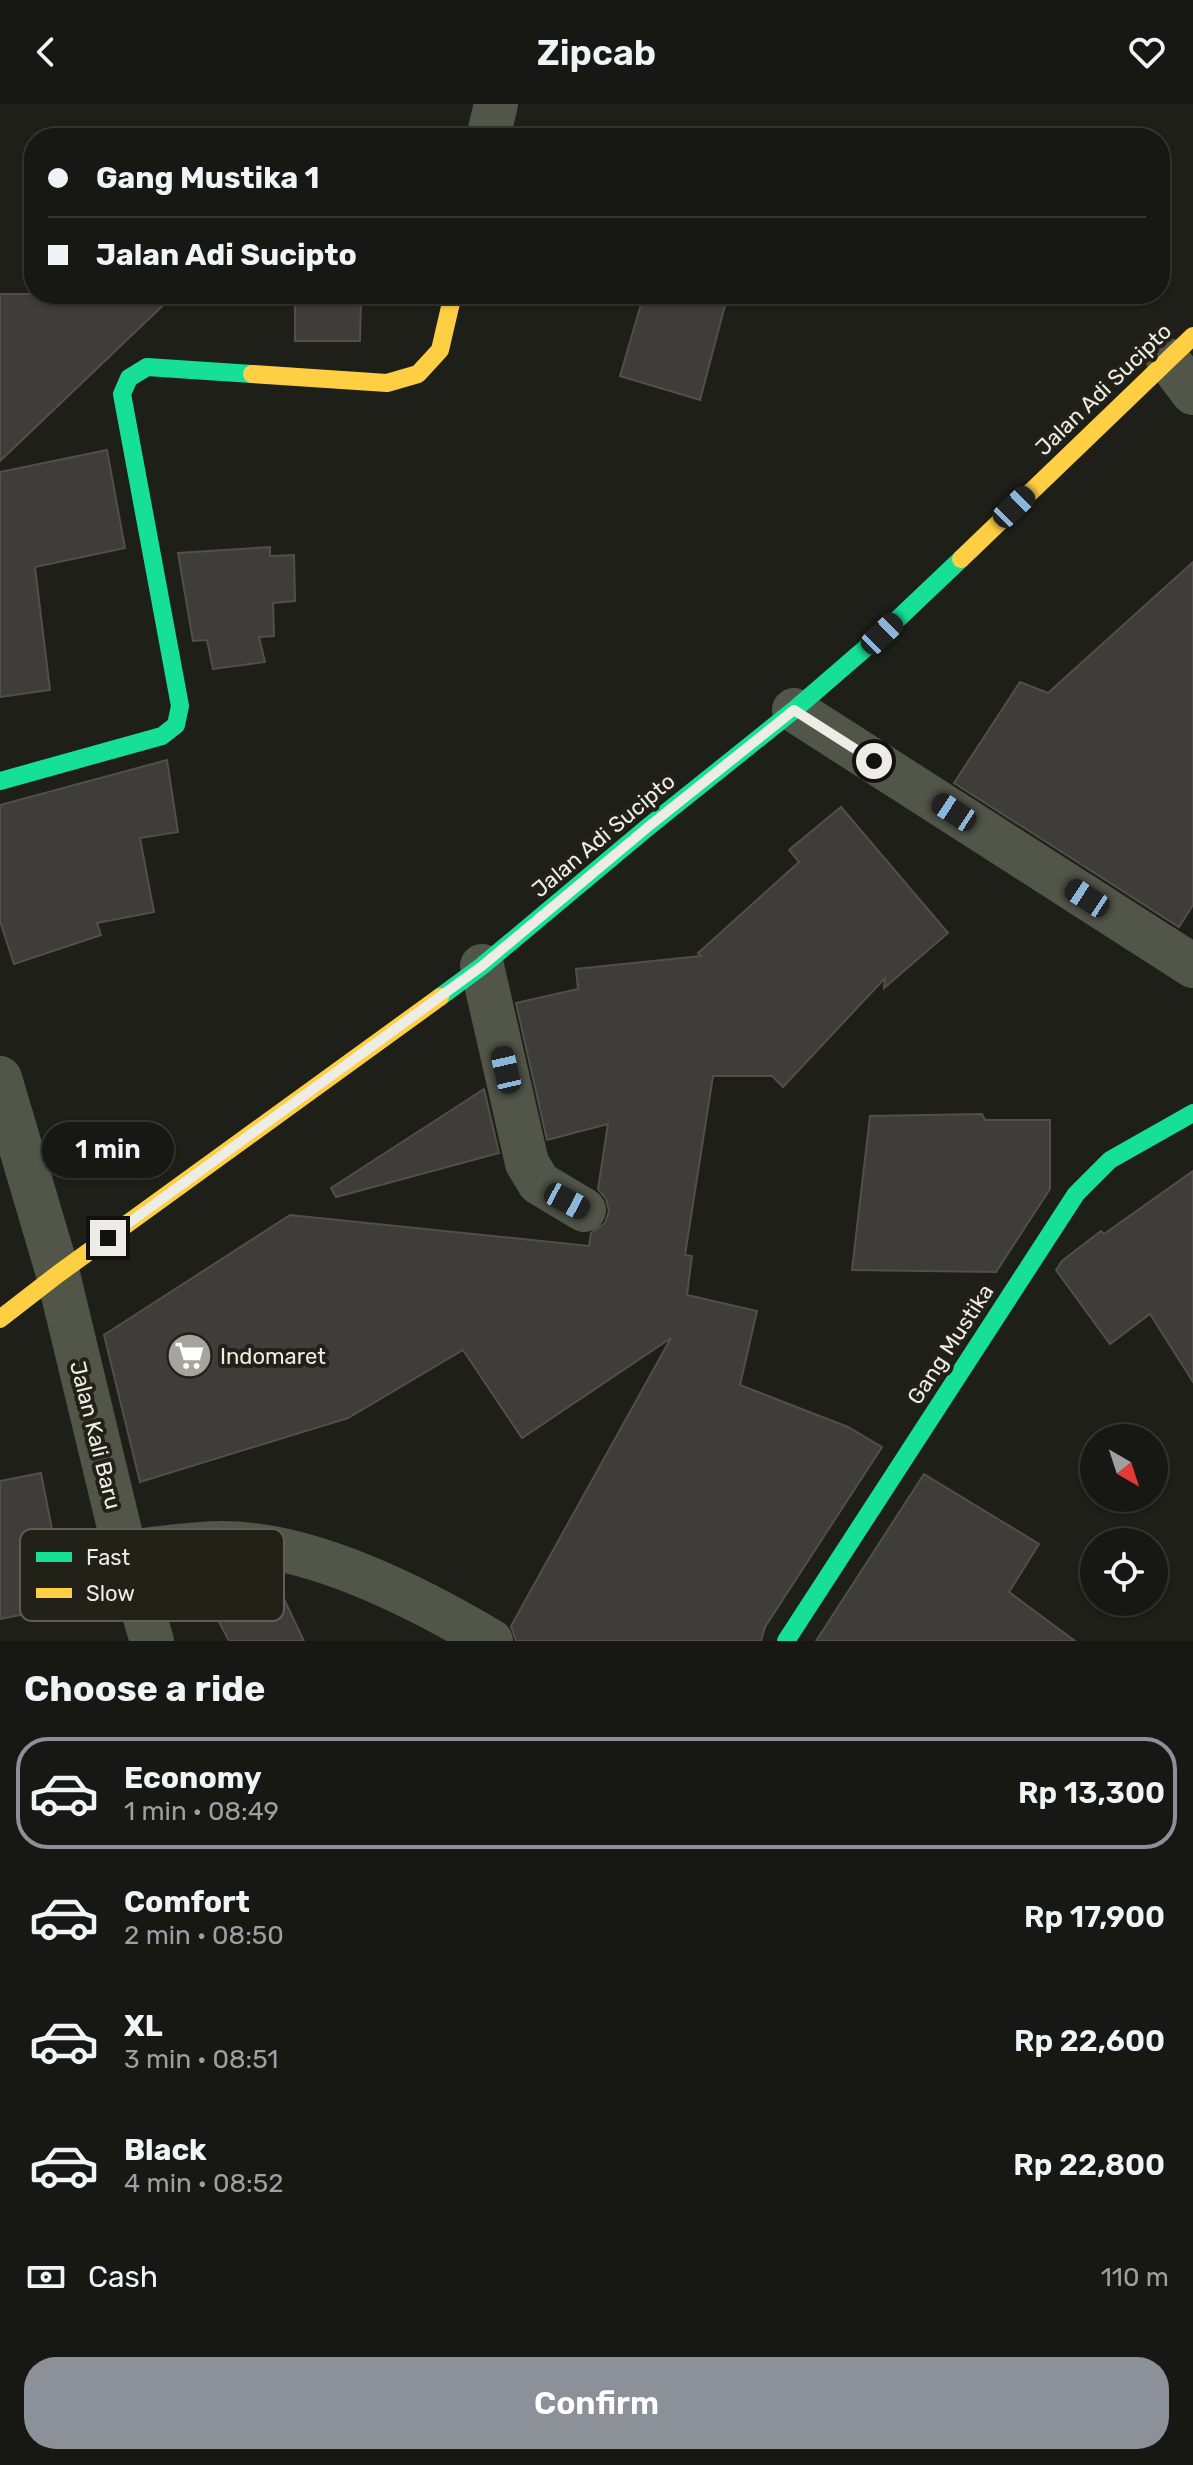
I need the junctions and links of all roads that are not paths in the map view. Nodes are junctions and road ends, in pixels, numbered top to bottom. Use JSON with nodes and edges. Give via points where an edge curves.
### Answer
{"nodes":[{"id":1,"x":496,"y":104,"type":"edge"},
{"id":2,"x":490,"y":128,"type":"edge"},
{"id":3,"x":451,"y":304,"type":"edge"},
{"id":4,"x":1185,"y":363,"type":"edge"},
{"id":5,"x":794,"y":710,"type":"junction"},
{"id":6,"x":0,"y":781,"type":"edge"},
{"id":7,"x":482,"y":966,"type":"junction"},
{"id":8,"x":1193,"y":966,"type":"edge"},
{"id":9,"x":0,"y":1078,"type":"edge"},
{"id":10,"x":1193,"y":1113,"type":"edge"},
{"id":11,"x":584,"y":1210,"type":"dead end"},
{"id":12,"x":58,"y":1274,"type":"junction"},
{"id":13,"x":0,"y":1319,"type":"edge"},
{"id":14,"x":119,"y":1529,"type":"edge"},
{"id":15,"x":284,"y":1551,"type":"edge"},
{"id":16,"x":146,"y":1621,"type":"edge"},
{"id":17,"x":152,"y":1641,"type":"edge"},
{"id":18,"x":491,"y":1641,"type":"edge"},
{"id":19,"x":786,"y":1641,"type":"edge"}],
"edges":[{"from":1,"to":2,"type":"street"},
{"from":3,"to":6,"type":"main road","via":[[440,350],[418,374],[387,383],[147,367],[129,378],[122,394],[180,706],[176,725],[162,736]]},
{"from":4,"to":5,"type":"main road","name":"Jalan Adi Sucipto"},
{"from":5,"to":7,"type":"main road","name":"Jalan Adi Sucipto"},
{"from":5,"to":8,"type":"street"},
{"from":7,"to":11,"type":"street","via":[[527,1163],[539,1183]]},
{"from":7,"to":12,"type":"main road","name":"Jalan Adi Sucipto"},
{"from":9,"to":12,"type":"street","name":"Jalan Kali Baru"},
{"from":10,"to":19,"type":"main road","name":"Gang Mustika","via":[[1110,1160],[1076,1194]]},
{"from":12,"to":13,"type":"main road","name":"Jalan Adi Sucipto"},
{"from":12,"to":14,"type":"street","name":"Jalan Kali Baru"},
{"from":15,"to":18,"type":"street","via":[[303,1554],[433,1607]]},
{"from":16,"to":17,"type":"street","name":"Jalan Kali Baru"}]}
